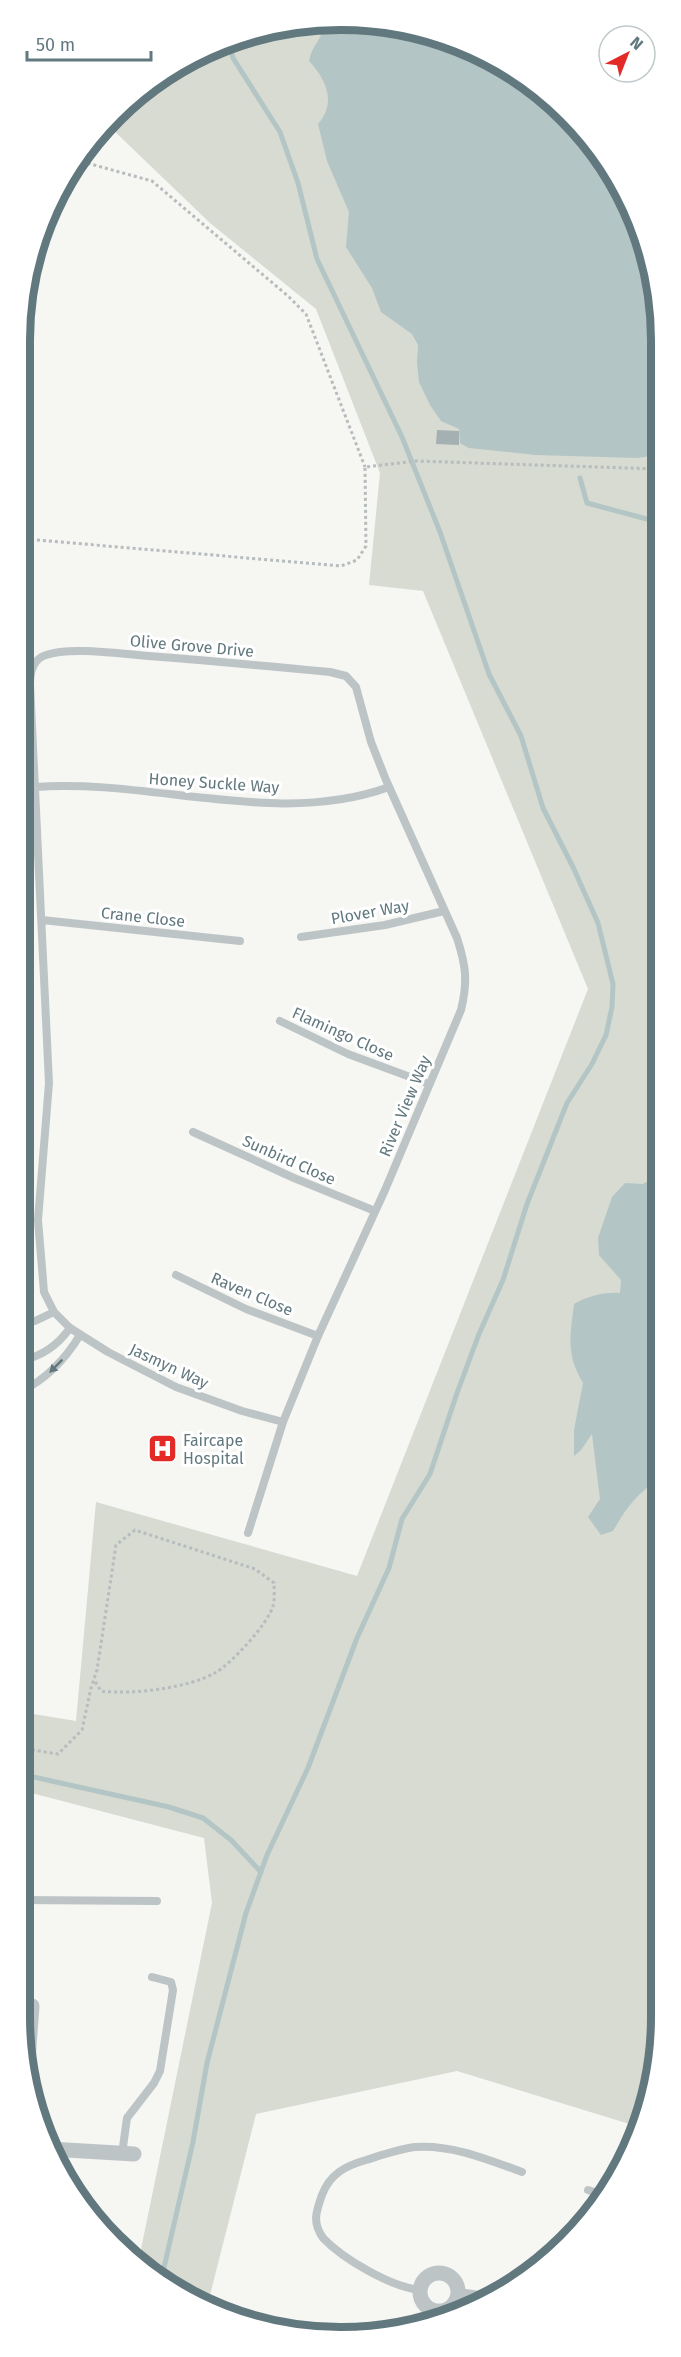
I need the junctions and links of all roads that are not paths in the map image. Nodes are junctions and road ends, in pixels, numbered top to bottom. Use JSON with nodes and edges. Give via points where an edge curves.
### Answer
{"nodes":[{"id":1,"x":356,"y":687,"type":"joint"},
{"id":2,"x":35,"y":787,"type":"junction"},
{"id":3,"x":389,"y":787,"type":"junction"},
{"id":4,"x":444,"y":911,"type":"junction"},
{"id":5,"x":42,"y":920,"type":"junction"},
{"id":6,"x":301,"y":937,"type":"dead end"},
{"id":7,"x":240,"y":941,"type":"dead end"},
{"id":8,"x":280,"y":1021,"type":"dead end"},
{"id":9,"x":429,"y":1084,"type":"junction"},
{"id":10,"x":193,"y":1132,"type":"dead end"},
{"id":11,"x":375,"y":1211,"type":"junction"},
{"id":12,"x":176,"y":1275,"type":"dead end"},
{"id":13,"x":54,"y":1312,"type":"junction"},
{"id":14,"x":30,"y":1321,"type":"edge"},
{"id":15,"x":70,"y":1328,"type":"junction"},
{"id":16,"x":80,"y":1335,"type":"junction"},
{"id":17,"x":318,"y":1336,"type":"junction"},
{"id":18,"x":30,"y":1358,"type":"edge"},
{"id":19,"x":30,"y":1386,"type":"edge"},
{"id":20,"x":283,"y":1422,"type":"junction"},
{"id":21,"x":248,"y":1533,"type":"dead end"},
{"id":22,"x":30,"y":1900,"type":"edge"},
{"id":23,"x":157,"y":1901,"type":"dead end"},
{"id":24,"x":152,"y":1977,"type":"dead end"},
{"id":25,"x":32,"y":2006,"type":"dead end"},
{"id":26,"x":30,"y":2026,"type":"edge"},
{"id":27,"x":60,"y":2150,"type":"edge"},
{"id":28,"x":128,"y":2154,"type":"joint"},
{"id":29,"x":522,"y":2172,"type":"dead end"},
{"id":30,"x":588,"y":2190,"type":"dead end"},
{"id":31,"x":596,"y":2193,"type":"edge"},
{"id":32,"x":423,"y":2297,"type":"junction"},
{"id":33,"x":453,"y":2304,"type":"edge"},
{"id":34,"x":443,"y":2310,"type":"edge"},
{"id":35,"x":427,"y":2314,"type":"edge"}],
"edges":[{"from":1,"to":2,"type":"lane","name":"Olive Grove Drive","via":[[339,674],[99,652],[45,655],[30,672]]},
{"from":1,"to":3,"type":"lane","name":"River View Way"},
{"from":2,"to":3,"type":"lane","name":"Honey Suckle Way","via":[[79,786],[285,802],[342,800]]},
{"from":2,"to":5,"type":"lane"},
{"from":3,"to":4,"type":"lane","name":"River View Way"},
{"from":4,"to":6,"type":"lane","name":"Plover Way","via":[[385,925]]},
{"from":4,"to":9,"type":"lane","name":"River View Way","via":[[465,965],[466,987]]},
{"from":5,"to":7,"type":"lane","name":"Crane Close"},
{"from":5,"to":13,"type":"lane","via":[[49,1083],[38,1220],[44,1292]]},
{"from":8,"to":9,"type":"lane","name":"Flamingo Close","via":[[348,1054]]},
{"from":9,"to":11,"type":"lane","name":"River View Way"},
{"from":10,"to":11,"type":"lane","name":"Sunbird Close"},
{"from":11,"to":17,"type":"lane","name":"River View Way"},
{"from":12,"to":17,"type":"lane","name":"Raven Close"},
{"from":13,"to":14,"type":"lane"},
{"from":13,"to":15,"type":"lane","name":"Jasmyn Way"},
{"from":15,"to":16,"type":"lane","name":"Jasmyn Way"},
{"from":15,"to":18,"type":"lane","via":[[61,1342]]},
{"from":16,"to":19,"type":"lane","one_way":true,"via":[[69,1352]]},
{"from":16,"to":20,"type":"lane","name":"Jasmyn Way","via":[[176,1387]]},
{"from":17,"to":20,"type":"lane","name":"River View Way"},
{"from":20,"to":21,"type":"lane","name":"River View Way"},
{"from":22,"to":23,"type":"lane"},
{"from":24,"to":28,"type":"lane","via":[[168,1981],[173,1990],[160,2071],[127,2118]]},
{"from":25,"to":26,"type":"street"},
{"from":27,"to":28,"type":"street"},
{"from":29,"to":32,"type":"lane","via":[[428,2146],[352,2164],[330,2178],[315,2213],[322,2238],[374,2274]]},
{"from":30,"to":31,"type":"lane"},
{"from":32,"to":33,"type":"street","via":[[428,2276],[440,2273],[456,2282]]},
{"from":32,"to":34,"type":"street","via":[[436,2311]]},
{"from":32,"to":35,"type":"street"}]}
